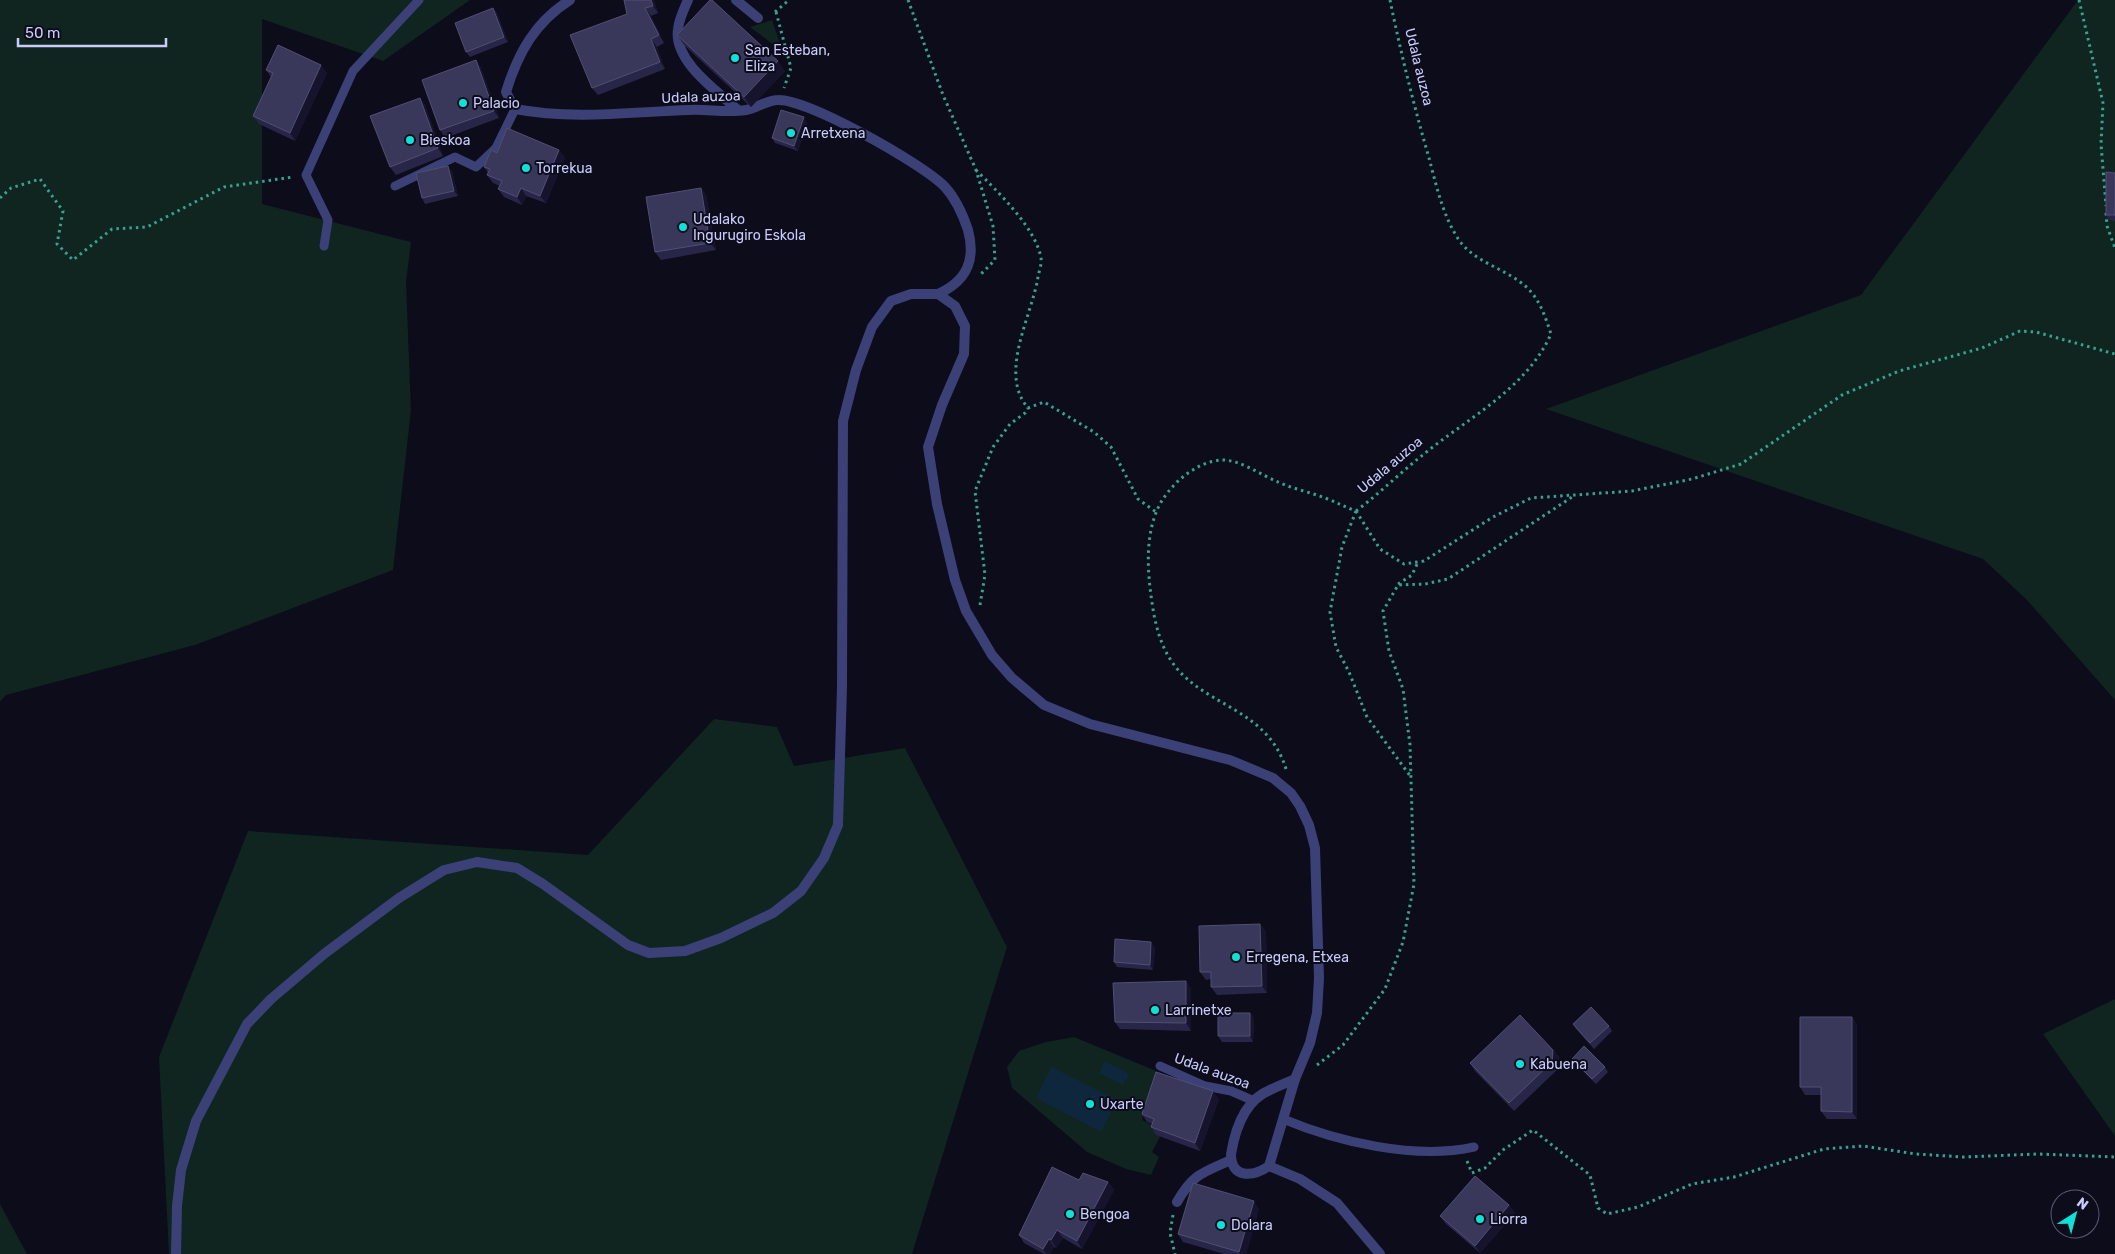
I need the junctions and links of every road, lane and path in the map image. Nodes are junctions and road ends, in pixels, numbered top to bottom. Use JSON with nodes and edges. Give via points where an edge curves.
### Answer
{"nodes":[{"id":1,"x":419,"y":0,"type":"edge"},
{"id":2,"x":570,"y":0,"type":"edge"},
{"id":3,"x":688,"y":0,"type":"edge"},
{"id":4,"x":736,"y":0,"type":"edge"},
{"id":5,"x":789,"y":0,"type":"edge"},
{"id":6,"x":908,"y":0,"type":"edge"},
{"id":7,"x":1390,"y":0,"type":"edge"},
{"id":8,"x":2079,"y":0,"type":"edge"},
{"id":9,"x":776,"y":12,"type":"junction"},
{"id":10,"x":758,"y":18,"type":"joint"},
{"id":11,"x":779,"y":100,"type":"junction"},
{"id":12,"x":516,"y":109,"type":"junction"},
{"id":13,"x":738,"y":110,"type":"junction"},
{"id":14,"x":306,"y":175,"type":"junction"},
{"id":15,"x":395,"y":186,"type":"dead end"},
{"id":16,"x":0,"y":198,"type":"edge"},
{"id":17,"x":324,"y":246,"type":"dead end"},
{"id":18,"x":2115,"y":248,"type":"edge"},
{"id":19,"x":938,"y":294,"type":"junction"},
{"id":20,"x":2115,"y":354,"type":"edge"},
{"id":21,"x":1028,"y":408,"type":"junction"},
{"id":22,"x":1573,"y":497,"type":"junction"},
{"id":23,"x":1356,"y":511,"type":"junction"},
{"id":24,"x":1156,"y":512,"type":"junction"},
{"id":25,"x":1418,"y":562,"type":"junction"},
{"id":26,"x":1398,"y":585,"type":"junction"},
{"id":27,"x":975,"y":631,"type":"junction"},
{"id":28,"x":1411,"y":777,"type":"junction"},
{"id":29,"x":1291,"y":792,"type":"junction"},
{"id":30,"x":1160,"y":1066,"type":"dead end"},
{"id":31,"x":1294,"y":1079,"type":"junction"},
{"id":32,"x":1254,"y":1101,"type":"junction"},
{"id":33,"x":1283,"y":1119,"type":"junction"},
{"id":34,"x":1474,"y":1147,"type":"dead end"},
{"id":35,"x":1463,"y":1150,"type":"junction"},
{"id":36,"x":2115,"y":1157,"type":"edge"},
{"id":37,"x":1231,"y":1160,"type":"junction"},
{"id":38,"x":1269,"y":1166,"type":"junction"},
{"id":39,"x":1177,"y":1202,"type":"joint"},
{"id":40,"x":176,"y":1254,"type":"edge"},
{"id":41,"x":1175,"y":1254,"type":"edge"},
{"id":42,"x":1380,"y":1254,"type":"edge"}],
"edges":[{"from":1,"to":14,"type":"lane","via":[[353,70]]},
{"from":2,"to":12,"type":"street","via":[[543,21],[519,57],[506,92]]},
{"from":3,"to":13,"type":"street","via":[[677,31],[679,47],[687,62]]},
{"from":4,"to":10,"type":"street"},
{"from":5,"to":9,"type":"path"},
{"from":6,"to":21,"type":"path","via":[[943,95],[976,170],[1008,201],[1034,239],[1041,259],[1014,364],[1021,400]]},
{"from":7,"to":23,"type":"path","name":"Udala auzoa","via":[[1407,83],[1442,205],[1457,238],[1524,285],[1538,302],[1551,334],[1542,354],[1521,378]]},
{"from":8,"to":18,"type":"path","via":[[2103,103],[2107,226]]},
{"from":9,"to":10,"type":"path"},
{"from":9,"to":11,"type":"path","via":[[791,68]]},
{"from":11,"to":13,"type":"street","name":"Udala auzoa"},
{"from":11,"to":19,"type":"street","via":[[817,112],[886,146],[932,176],[953,196],[965,221],[972,257],[961,280]]},
{"from":12,"to":13,"type":"street","name":"Udala auzoa","via":[[545,115]]},
{"from":12,"to":15,"type":"lane","via":[[496,148],[476,167],[455,157]]},
{"from":14,"to":16,"type":"path","via":[[224,187],[147,227],[112,229],[73,260],[57,244],[63,211],[40,179],[11,188]]},
{"from":14,"to":17,"type":"lane","via":[[328,220]]},
{"from":19,"to":27,"type":"street","via":[[955,306],[965,326],[964,354],[928,447],[937,504],[955,580]]},
{"from":19,"to":40,"type":"street","via":[[911,294],[891,301],[872,327],[856,370],[843,421],[838,825],[824,858],[801,891],[773,913],[721,938],[685,951],[649,952],[628,945],[516,868],[477,862],[444,870],[398,898],[324,954],[247,1024],[196,1121],[181,1170]]},
{"from":20,"to":22,"type":"path","via":[[2036,332],[2020,331],[1982,348],[1899,371],[1842,395],[1741,464],[1692,479]]},
{"from":21,"to":24,"type":"path","via":[[1044,402],[1094,432],[1111,447],[1138,499]]},
{"from":21,"to":27,"type":"path","via":[[1010,424],[993,447],[975,491],[985,575]]},
{"from":22,"to":25,"type":"path","via":[[1531,498]]},
{"from":22,"to":26,"type":"path","via":[[1448,579]]},
{"from":23,"to":24,"type":"path","name":"Udala auzoa","via":[[1223,460],[1191,472],[1171,488]]},
{"from":23,"to":25,"type":"path","via":[[1380,549],[1404,564]]},
{"from":23,"to":28,"type":"path","via":[[1342,547],[1330,612],[1336,647],[1367,717]]},
{"from":24,"to":29,"type":"path","name":"Udala auzoa","via":[[1150,533],[1149,578],[1155,623],[1163,648],[1186,677],[1266,732],[1284,763]]},
{"from":25,"to":26,"type":"path","via":[[1412,575]]},
{"from":26,"to":28,"type":"path","via":[[1383,611],[1389,651],[1403,689]]},
{"from":27,"to":29,"type":"street","via":[[1012,678],[1044,705],[1090,724],[1230,760],[1273,778]]},
{"from":28,"to":31,"type":"path","via":[[1414,884],[1403,942],[1394,966],[1385,989],[1343,1045],[1303,1076]]},
{"from":29,"to":31,"type":"street","via":[[1309,825],[1315,848],[1318,940],[1317,1013],[1310,1043]]},
{"from":30,"to":32,"type":"lane","name":"Udala auzoa","via":[[1205,1086],[1231,1091]]},
{"from":31,"to":32,"type":"street"},
{"from":31,"to":33,"type":"street"},
{"from":32,"to":37,"type":"street","via":[[1236,1130]]},
{"from":33,"to":35,"type":"lane","via":[[1318,1132],[1392,1148],[1426,1152]]},
{"from":33,"to":38,"type":"street"},
{"from":34,"to":35,"type":"lane"},
{"from":35,"to":36,"type":"path","via":[[1472,1173],[1485,1168],[1503,1150],[1533,1130],[1590,1175],[1598,1208],[1607,1214],[1638,1207],[1692,1184],[1734,1177],[1824,1149],[1863,1146],[1964,1157],[2037,1154]]},
{"from":37,"to":38,"type":"street","via":[[1236,1170],[1247,1175],[1258,1174]]},
{"from":37,"to":39,"type":"street","via":[[1195,1176]]},
{"from":38,"to":42,"type":"street","via":[[1300,1179],[1337,1203]]},
{"from":39,"to":41,"type":"path","via":[[1170,1233]]}]}
